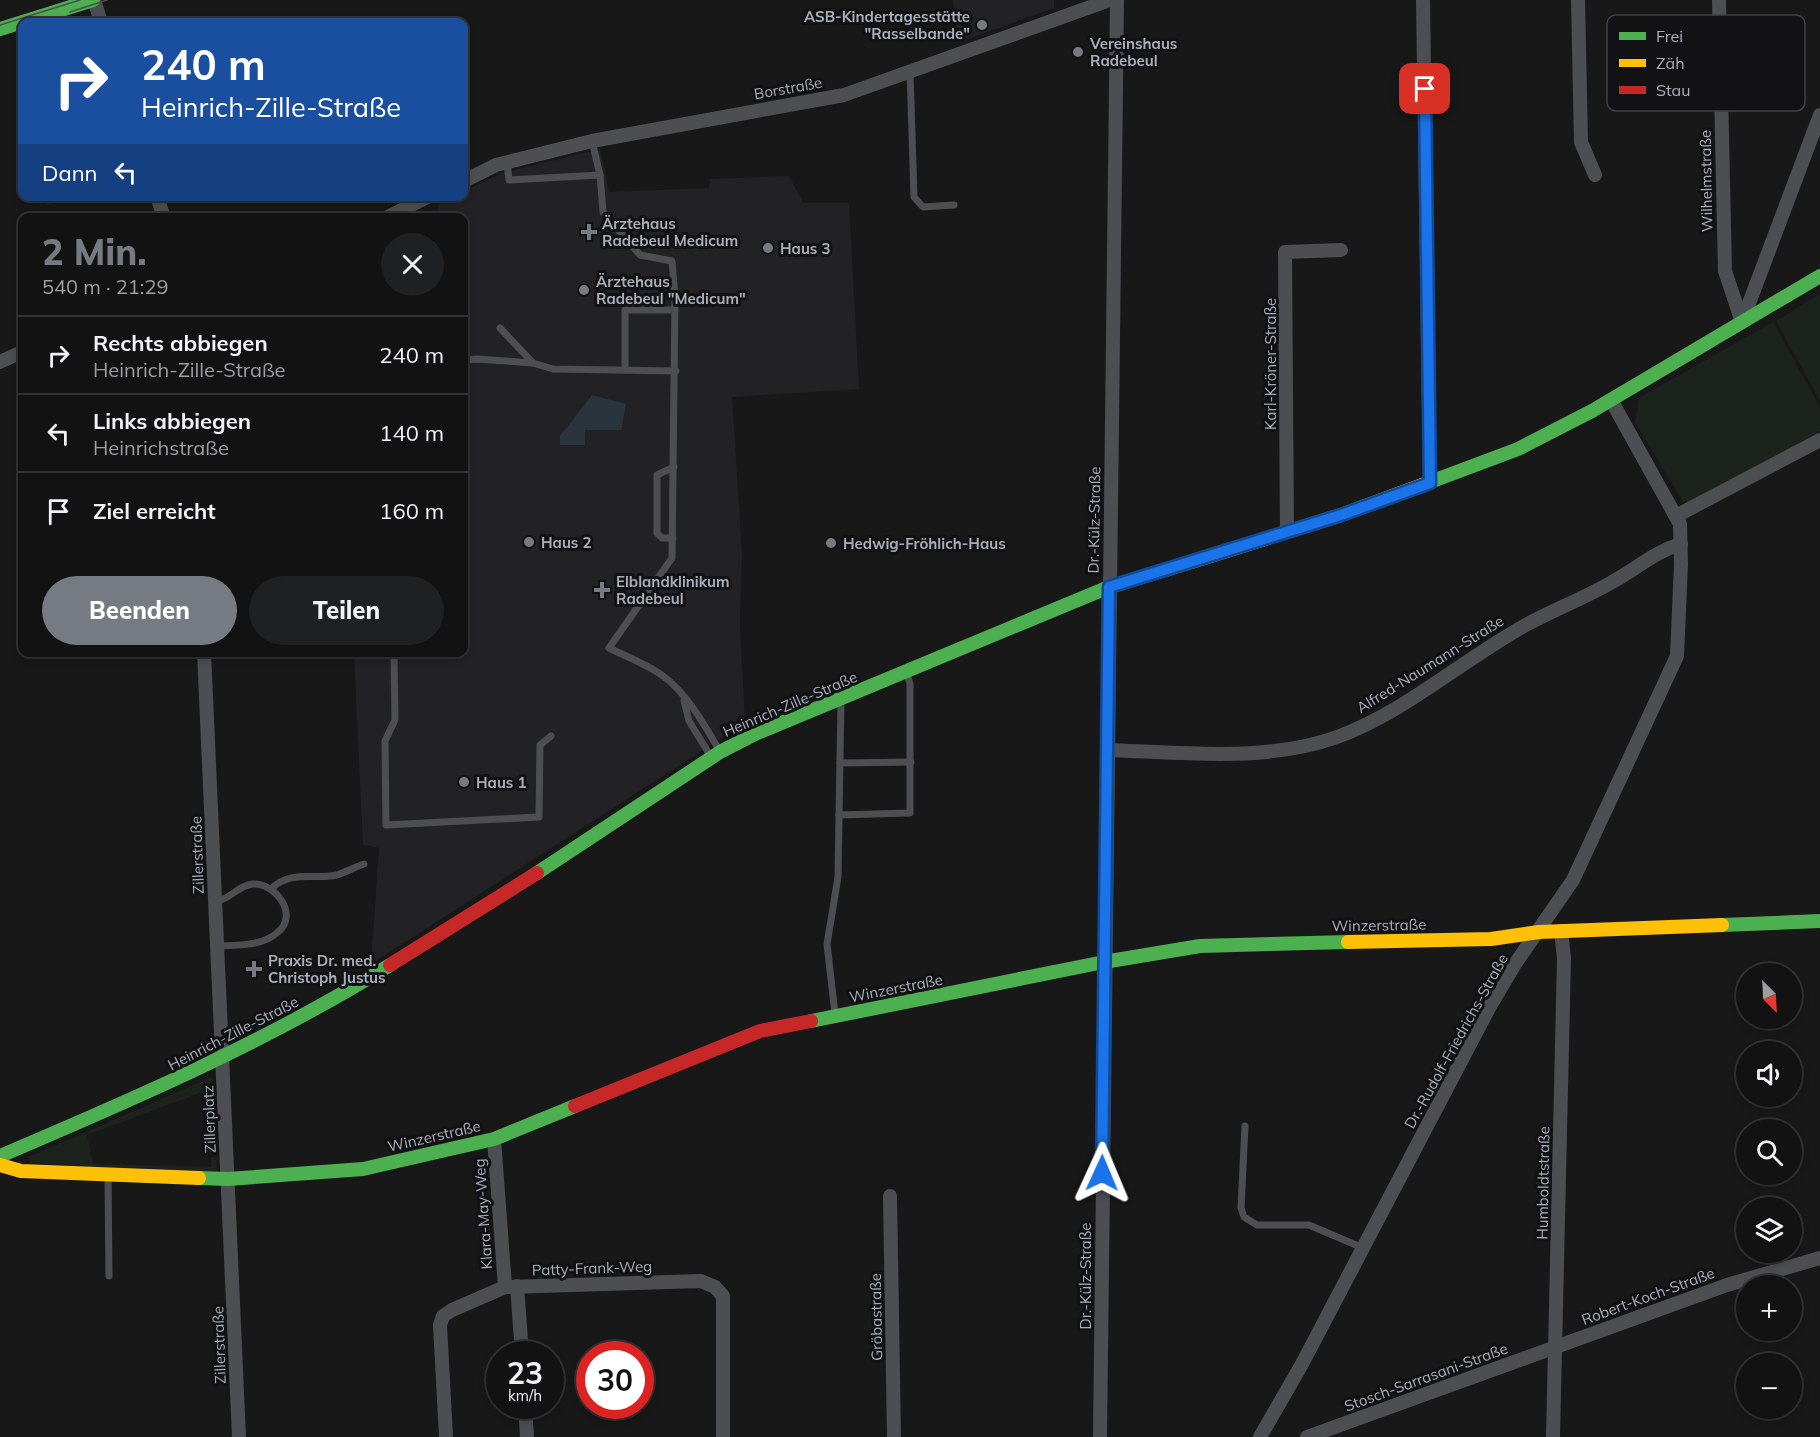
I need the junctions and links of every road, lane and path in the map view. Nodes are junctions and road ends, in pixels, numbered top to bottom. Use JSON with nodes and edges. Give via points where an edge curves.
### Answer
{"nodes":[{"id":1,"x":93,"y":0,"type":"edge"},
{"id":2,"x":1110,"y":0,"type":"edge"},
{"id":3,"x":1117,"y":0,"type":"edge"},
{"id":4,"x":1423,"y":0,"type":"edge"},
{"id":5,"x":1578,"y":0,"type":"edge"},
{"id":6,"x":1719,"y":0,"type":"edge"},
{"id":7,"x":1719,"y":15,"type":"edge"},
{"id":8,"x":35,"y":18,"type":"edge"},
{"id":9,"x":100,"y":18,"type":"edge"},
{"id":10,"x":18,"y":23,"type":"edge"},
{"id":11,"x":0,"y":29,"type":"edge"},
{"id":12,"x":910,"y":71,"type":"junction"},
{"id":13,"x":1721,"y":111,"type":"edge"},
{"id":14,"x":1820,"y":115,"type":"edge"},
{"id":15,"x":592,"y":141,"type":"junction"},
{"id":16,"x":507,"y":163,"type":"junction"},
{"id":17,"x":600,"y":175,"type":"junction"},
{"id":18,"x":1595,"y":175,"type":"dead end"},
{"id":19,"x":468,"y":178,"type":"edge"},
{"id":20,"x":419,"y":201,"type":"edge"},
{"id":21,"x":954,"y":205,"type":"dead end"},
{"id":22,"x":396,"y":213,"type":"edge"},
{"id":23,"x":1341,"y":250,"type":"dead end"},
{"id":24,"x":1820,"y":276,"type":"edge"},
{"id":25,"x":675,"y":310,"type":"junction"},
{"id":26,"x":1742,"y":322,"type":"junction"},
{"id":27,"x":500,"y":328,"type":"dead end"},
{"id":28,"x":18,"y":354,"type":"edge"},
{"id":29,"x":468,"y":359,"type":"edge"},
{"id":30,"x":0,"y":362,"type":"edge"},
{"id":31,"x":533,"y":363,"type":"junction"},
{"id":32,"x":625,"y":369,"type":"junction"},
{"id":33,"x":676,"y":371,"type":"junction"},
{"id":34,"x":1611,"y":400,"type":"junction"},
{"id":35,"x":1820,"y":440,"type":"edge"},
{"id":36,"x":674,"y":466,"type":"junction"},
{"id":37,"x":1430,"y":483,"type":"junction"},
{"id":38,"x":1676,"y":516,"type":"junction"},
{"id":39,"x":1287,"y":532,"type":"junction"},
{"id":40,"x":673,"y":538,"type":"junction"},
{"id":41,"x":1681,"y":544,"type":"junction"},
{"id":42,"x":1109,"y":587,"type":"junction"},
{"id":43,"x":204,"y":657,"type":"edge"},
{"id":44,"x":394,"y":657,"type":"edge"},
{"id":45,"x":906,"y":672,"type":"junction"},
{"id":46,"x":841,"y":699,"type":"junction"},
{"id":47,"x":551,"y":736,"type":"dead end"},
{"id":48,"x":1107,"y":750,"type":"junction"},
{"id":49,"x":716,"y":755,"type":"junction"},
{"id":50,"x":911,"y":762,"type":"junction"},
{"id":51,"x":840,"y":763,"type":"junction"},
{"id":52,"x":839,"y":815,"type":"junction"},
{"id":53,"x":364,"y":864,"type":"dead end"},
{"id":54,"x":272,"y":888,"type":"junction"},
{"id":55,"x":216,"y":901,"type":"junction"},
{"id":56,"x":1820,"y":921,"type":"edge"},
{"id":57,"x":1561,"y":931,"type":"junction"},
{"id":58,"x":1539,"y":932,"type":"junction"},
{"id":59,"x":215,"y":946,"type":"junction"},
{"id":60,"x":1104,"y":962,"type":"junction"},
{"id":61,"x":835,"y":1017,"type":"junction"},
{"id":62,"x":223,"y":1057,"type":"junction"},
{"id":63,"x":1245,"y":1126,"type":"dead end"},
{"id":64,"x":494,"y":1139,"type":"junction"},
{"id":65,"x":0,"y":1156,"type":"edge"},
{"id":66,"x":0,"y":1165,"type":"edge"},
{"id":67,"x":108,"y":1174,"type":"junction"},
{"id":68,"x":228,"y":1179,"type":"junction"},
{"id":69,"x":890,"y":1196,"type":"dead end"},
{"id":70,"x":1363,"y":1248,"type":"junction"},
{"id":71,"x":1820,"y":1258,"type":"edge"},
{"id":72,"x":109,"y":1276,"type":"dead end"},
{"id":73,"x":511,"y":1287,"type":"junction"},
{"id":74,"x":520,"y":1341,"type":"edge"},
{"id":75,"x":1556,"y":1347,"type":"junction"},
{"id":76,"x":526,"y":1419,"type":"edge"},
{"id":77,"x":239,"y":1437,"type":"edge"},
{"id":78,"x":446,"y":1437,"type":"edge"},
{"id":79,"x":527,"y":1437,"type":"edge"},
{"id":80,"x":723,"y":1437,"type":"edge"},
{"id":81,"x":894,"y":1437,"type":"edge"},
{"id":82,"x":1100,"y":1437,"type":"edge"},
{"id":83,"x":1260,"y":1437,"type":"edge"},
{"id":84,"x":1307,"y":1437,"type":"edge"},
{"id":85,"x":1553,"y":1437,"type":"edge"}],
"edges":[{"from":1,"to":8,"type":"street"},
{"from":1,"to":9,"type":"street"},
{"from":2,"to":12,"type":"street","name":"Borstraße"},
{"from":3,"to":42,"type":"street","name":"Dr.-Külz-Straße"},
{"from":4,"to":37,"type":"street"},
{"from":5,"to":18,"type":"street","via":[[1581,142]]},
{"from":6,"to":7,"type":"street","name":"Wilhelmstraße"},
{"from":10,"to":11,"type":"street"},
{"from":12,"to":15,"type":"street","name":"Borstraße","via":[[844,95]]},
{"from":12,"to":21,"type":"lane","via":[[914,197],[923,207]]},
{"from":13,"to":26,"type":"street","name":"Wilhelmstraße","via":[[1725,271]]},
{"from":14,"to":26,"type":"street"},
{"from":15,"to":16,"type":"street","name":"Borstraße"},
{"from":15,"to":17,"type":"lane"},
{"from":16,"to":17,"type":"lane","via":[[509,180]]},
{"from":16,"to":19,"type":"street","name":"Borstraße"},
{"from":17,"to":25,"type":"lane","via":[[603,212],[640,255],[672,261]]},
{"from":20,"to":22,"type":"street"},
{"from":23,"to":39,"type":"street","name":"Karl-Kröner-Straße","via":[[1285,252]]},
{"from":24,"to":26,"type":"street"},
{"from":25,"to":32,"type":"lane","via":[[625,310]]},
{"from":25,"to":33,"type":"lane"},
{"from":26,"to":34,"type":"street","name":"Heinrich-Zille-Straße"},
{"from":27,"to":31,"type":"lane"},
{"from":28,"to":30,"type":"street"},
{"from":29,"to":31,"type":"lane"},
{"from":31,"to":32,"type":"lane","via":[[554,369]]},
{"from":32,"to":33,"type":"lane"},
{"from":33,"to":36,"type":"lane"},
{"from":34,"to":37,"type":"street","name":"Heinrich-Zille-Straße","via":[[1518,449]]},
{"from":34,"to":38,"type":"street"},
{"from":35,"to":38,"type":"street"},
{"from":36,"to":40,"type":"lane"},
{"from":36,"to":40,"type":"lane","via":[[657,475],[656,485],[657,533],[662,538]]},
{"from":37,"to":39,"type":"street","name":"Heinrich-Zille-Straße"},
{"from":38,"to":41,"type":"street","name":"Dr.-Rudolf-Friedrichs-Straße"},
{"from":39,"to":42,"type":"street","name":"Heinrich-Zille-Straße"},
{"from":40,"to":49,"type":"lane","via":[[670,564],[609,648],[654,669],[673,683],[683,698],[689,722]]},
{"from":41,"to":48,"type":"street","name":"Alfred-Naumann-Straße","via":[[1524,626],[1376,719],[1337,736],[1301,746],[1228,753]]},
{"from":41,"to":58,"type":"street","name":"Dr.-Rudolf-Friedrichs-Straße","via":[[1677,656],[1573,880]]},
{"from":42,"to":45,"type":"street","name":"Heinrich-Zille-Straße"},
{"from":42,"to":48,"type":"street","name":"Dr.-Külz-Straße"},
{"from":43,"to":55,"type":"street","name":"Zillerstraße"},
{"from":44,"to":47,"type":"lane","via":[[395,720],[385,741],[386,825],[539,817],[540,745]]},
{"from":45,"to":46,"type":"street","name":"Heinrich-Zille-Straße"},
{"from":45,"to":50,"type":"lane","via":[[910,684]]},
{"from":46,"to":49,"type":"street","name":"Heinrich-Zille-Straße","via":[[755,734]]},
{"from":46,"to":51,"type":"lane"},
{"from":48,"to":60,"type":"street","name":"Dr.-Külz-Straße"},
{"from":49,"to":62,"type":"street","name":"Heinrich-Zille-Straße","via":[[337,998]]},
{"from":50,"to":51,"type":"lane"},
{"from":50,"to":52,"type":"lane","via":[[910,813]]},
{"from":51,"to":52,"type":"lane"},
{"from":52,"to":61,"type":"lane","via":[[838,877],[827,944]]},
{"from":53,"to":54,"type":"lane","via":[[340,874],[292,877]]},
{"from":54,"to":55,"type":"lane","via":[[248,885]]},
{"from":54,"to":59,"type":"lane","via":[[286,912],[279,932],[242,945]]},
{"from":55,"to":59,"type":"street","name":"Zillerstraße"},
{"from":56,"to":57,"type":"street","name":"Winzerstraße"},
{"from":57,"to":58,"type":"street","name":"Winzerstraße"},
{"from":57,"to":75,"type":"street","name":"Humboldtstraße","via":[[1564,958]]},
{"from":58,"to":60,"type":"street","name":"Winzerstraße","via":[[1491,939],[1200,946]]},
{"from":58,"to":70,"type":"street","name":"Dr.-Rudolf-Friedrichs-Straße","via":[[1489,1008]]},
{"from":59,"to":62,"type":"street","name":"Zillerstraße"},
{"from":60,"to":61,"type":"street","name":"Winzerstraße"},
{"from":60,"to":82,"type":"street","name":"Dr.-Külz-Straße"},
{"from":61,"to":64,"type":"street","name":"Winzerstraße","via":[[760,1031]]},
{"from":62,"to":65,"type":"street","name":"Heinrich-Zille-Straße","via":[[168,1085]]},
{"from":62,"to":68,"type":"street","name":"Zillerplatz"},
{"from":63,"to":70,"type":"lane","via":[[1241,1208],[1244,1217],[1257,1226],[1309,1225]]},
{"from":64,"to":68,"type":"street","name":"Winzerstraße","via":[[363,1169]]},
{"from":64,"to":73,"type":"street","name":"Klara-May-Weg"},
{"from":66,"to":67,"type":"street","name":"Winzerstraße","via":[[21,1171]]},
{"from":67,"to":68,"type":"street","name":"Winzerstraße"},
{"from":67,"to":72,"type":"lane"},
{"from":68,"to":77,"type":"street","name":"Zillerstraße"},
{"from":69,"to":81,"type":"street","name":"Gröbastraße"},
{"from":70,"to":83,"type":"street","name":"Dr.-Rudolf-Friedrichs-Straße"},
{"from":71,"to":75,"type":"street","name":"Robert-Koch-Straße","via":[[1727,1285]]},
{"from":73,"to":74,"type":"street","name":"Klara-May-Weg"},
{"from":73,"to":78,"type":"street","name":"Patty-Frank-Weg","via":[[443,1316],[440,1326]]},
{"from":73,"to":80,"type":"street","name":"Patty-Frank-Weg","via":[[701,1281],[715,1287],[723,1296],[724,1307]]},
{"from":75,"to":84,"type":"street","name":"Stosch-Sarrasani-Straße"},
{"from":75,"to":85,"type":"street","name":"Humboldtstraße"},
{"from":76,"to":79,"type":"street"}]}
